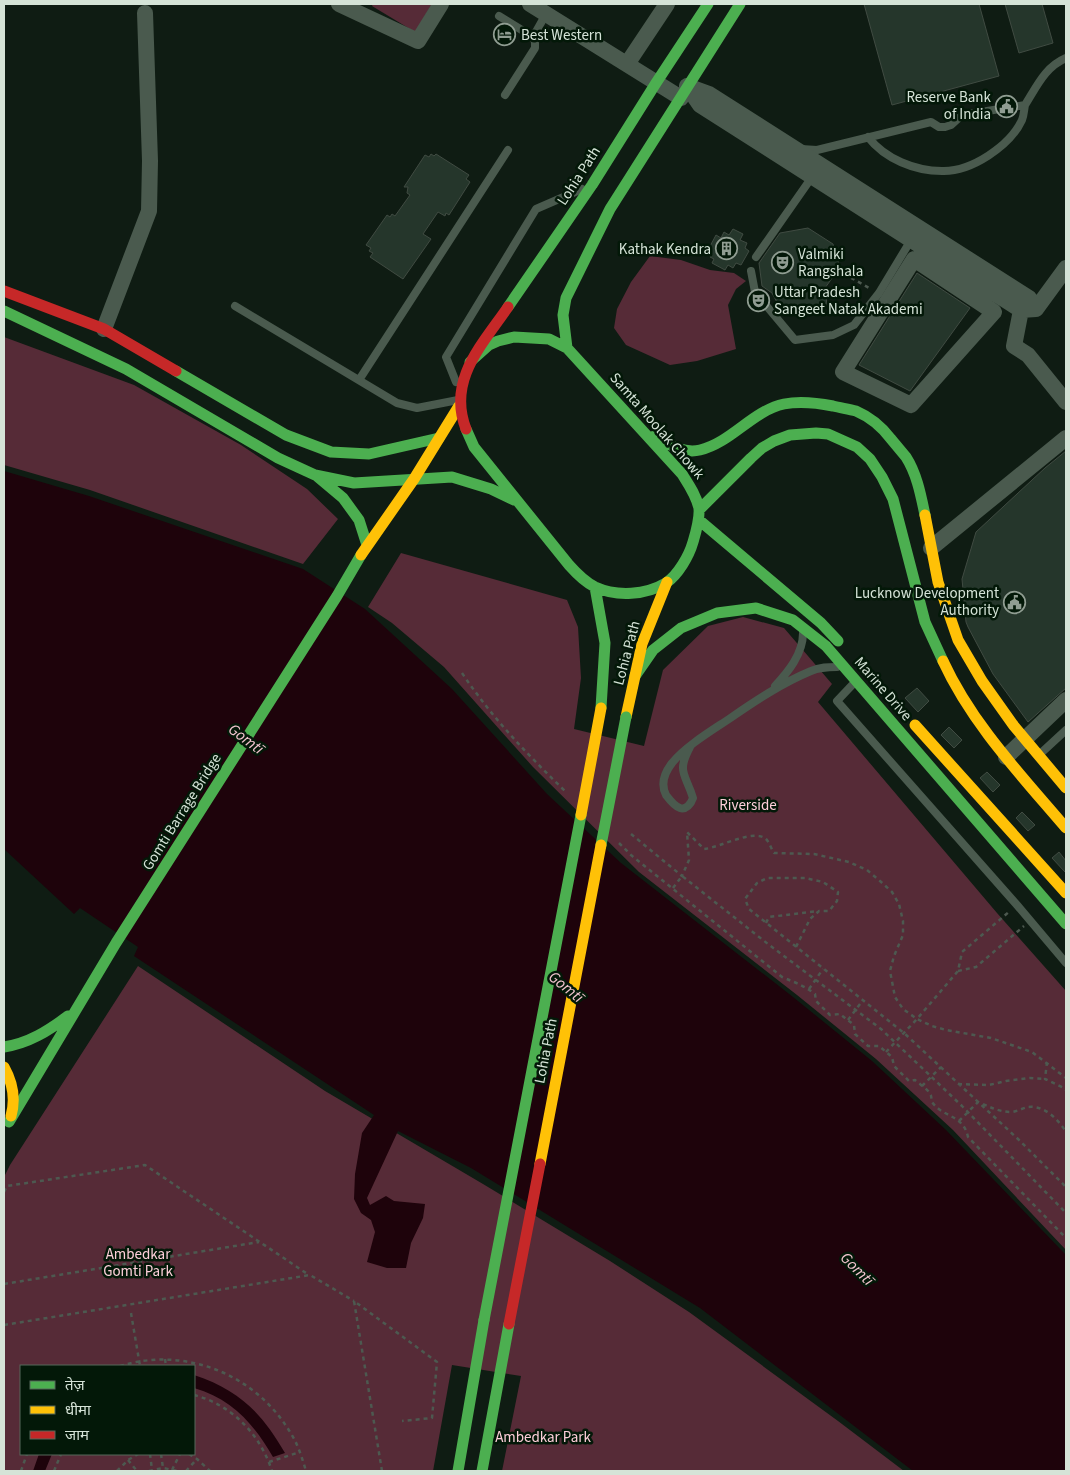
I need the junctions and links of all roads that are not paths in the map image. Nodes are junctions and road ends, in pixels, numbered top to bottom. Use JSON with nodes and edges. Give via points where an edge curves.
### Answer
{"nodes":[{"id":1,"x":339,"y":4,"type":"edge"},
{"id":2,"x":441,"y":4,"type":"edge"},
{"id":3,"x":530,"y":4,"type":"edge"},
{"id":4,"x":667,"y":4,"type":"edge"},
{"id":5,"x":708,"y":4,"type":"edge"},
{"id":6,"x":740,"y":4,"type":"edge"},
{"id":7,"x":357,"y":7,"type":"edge"},
{"id":8,"x":145,"y":13,"type":"dead end"},
{"id":9,"x":546,"y":14,"type":"junction"},
{"id":10,"x":499,"y":16,"type":"dead end"},
{"id":11,"x":533,"y":37,"type":"junction"},
{"id":12,"x":680,"y":46,"type":"junction"},
{"id":13,"x":1066,"y":58,"type":"edge"},
{"id":14,"x":704,"y":60,"type":"junction"},
{"id":15,"x":627,"y":64,"type":"junction"},
{"id":16,"x":656,"y":83,"type":"junction"},
{"id":17,"x":684,"y":92,"type":"junction"},
{"id":18,"x":505,"y":95,"type":"dead end"},
{"id":19,"x":1025,"y":105,"type":"junction"},
{"id":20,"x":868,"y":137,"type":"junction"},
{"id":21,"x":508,"y":150,"type":"dead end"},
{"id":22,"x":792,"y":156,"type":"junction"},
{"id":23,"x":812,"y":177,"type":"junction"},
{"id":24,"x":592,"y":185,"type":"junction"},
{"id":25,"x":911,"y":240,"type":"junction"},
{"id":26,"x":756,"y":257,"type":"dead end"},
{"id":27,"x":1066,"y":268,"type":"edge"},
{"id":28,"x":750,"y":271,"type":"dead end"},
{"id":29,"x":4,"y":291,"type":"edge"},
{"id":30,"x":235,"y":306,"type":"dead end"},
{"id":31,"x":1028,"y":310,"type":"junction"},
{"id":32,"x":4,"y":311,"type":"edge"},
{"id":33,"x":994,"y":312,"type":"joint"},
{"id":34,"x":104,"y":329,"type":"junction"},
{"id":35,"x":567,"y":348,"type":"junction"},
{"id":36,"x":470,"y":362,"type":"junction"},
{"id":37,"x":359,"y":380,"type":"junction"},
{"id":38,"x":459,"y":399,"type":"junction"},
{"id":39,"x":1066,"y":402,"type":"edge"},
{"id":40,"x":644,"y":431,"type":"junction"},
{"id":41,"x":439,"y":438,"type":"junction"},
{"id":42,"x":1066,"y":438,"type":"edge"},
{"id":43,"x":315,"y":475,"type":"junction"},
{"id":44,"x":414,"y":479,"type":"junction"},
{"id":45,"x":517,"y":502,"type":"junction"},
{"id":46,"x":699,"y":515,"type":"junction"},
{"id":47,"x":367,"y":545,"type":"junction"},
{"id":48,"x":931,"y":548,"type":"junction"},
{"id":49,"x":667,"y":582,"type":"junction"},
{"id":50,"x":595,"y":587,"type":"junction"},
{"id":51,"x":802,"y":627,"type":"junction"},
{"id":52,"x":848,"y":652,"type":"dead end"},
{"id":53,"x":844,"y":666,"type":"junction"},
{"id":54,"x":635,"y":676,"type":"junction"},
{"id":55,"x":856,"y":681,"type":"junction"},
{"id":56,"x":771,"y":692,"type":"junction"},
{"id":57,"x":1066,"y":700,"type":"edge"},
{"id":58,"x":908,"y":718,"type":"dead end"},
{"id":59,"x":1066,"y":730,"type":"edge"},
{"id":60,"x":1025,"y":739,"type":"junction"},
{"id":61,"x":690,"y":747,"type":"junction"},
{"id":62,"x":1039,"y":756,"type":"junction"},
{"id":63,"x":1006,"y":757,"type":"junction"},
{"id":64,"x":1066,"y":788,"type":"edge"},
{"id":65,"x":1066,"y":828,"type":"edge"},
{"id":66,"x":1066,"y":893,"type":"edge"},
{"id":67,"x":1066,"y":924,"type":"edge"},
{"id":68,"x":1066,"y":963,"type":"edge"},
{"id":69,"x":74,"y":1011,"type":"junction"},
{"id":70,"x":4,"y":1047,"type":"edge"},
{"id":71,"x":4,"y":1067,"type":"edge"},
{"id":72,"x":6,"y":1125,"type":"edge"},
{"id":73,"x":458,"y":1471,"type":"edge"},
{"id":74,"x":482,"y":1471,"type":"edge"}],
"edges":[{"from":1,"to":7,"type":"street"},
{"from":2,"to":7,"type":"street","via":[[418,40]]},
{"from":3,"to":9,"type":"street"},
{"from":4,"to":15,"type":"street"},
{"from":5,"to":12,"type":"main road","name":"Lohia Path"},
{"from":6,"to":14,"type":"main road"},
{"from":8,"to":34,"type":"street","via":[[149,211]]},
{"from":9,"to":11,"type":"lane"},
{"from":9,"to":15,"type":"street"},
{"from":10,"to":11,"type":"lane"},
{"from":11,"to":18,"type":"lane","via":[[535,48]]},
{"from":12,"to":14,"type":"street"},
{"from":12,"to":16,"type":"main road","name":"Lohia Path"},
{"from":13,"to":19,"type":"lane","via":[[1053,64]]},
{"from":14,"to":17,"type":"main road"},
{"from":15,"to":16,"type":"street"},
{"from":16,"to":17,"type":"street"},
{"from":16,"to":24,"type":"main road","name":"Lohia Path"},
{"from":17,"to":22,"type":"street","via":[[709,94]]},
{"from":17,"to":35,"type":"main road","via":[[610,210],[566,298],[563,315]]},
{"from":19,"to":20,"type":"lane","via":[[962,115],[945,127],[931,122]]},
{"from":19,"to":20,"type":"lane","via":[[1023,118],[1000,148],[960,169],[943,172],[906,164],[874,146]]},
{"from":20,"to":22,"type":"lane"},
{"from":21,"to":37,"type":"lane"},
{"from":22,"to":23,"type":"street"},
{"from":22,"to":31,"type":"street","via":[[1028,298]]},
{"from":23,"to":25,"type":"street"},
{"from":23,"to":26,"type":"lane"},
{"from":24,"to":36,"type":"main road","name":"Lohia Path"},
{"from":24,"to":38,"type":"lane","via":[[536,209],[446,357]]},
{"from":25,"to":28,"type":"lane","via":[[879,293],[854,325],[833,335],[795,340],[755,292]]},
{"from":25,"to":31,"type":"street"},
{"from":27,"to":31,"type":"street"},
{"from":29,"to":34,"type":"main road"},
{"from":30,"to":37,"type":"lane"},
{"from":31,"to":39,"type":"street","via":[[1014,346],[1028,355]]},
{"from":32,"to":43,"type":"main road","via":[[126,369],[278,458]]},
{"from":33,"to":33,"type":"street","via":[[911,405],[843,372],[914,259]]},
{"from":34,"to":41,"type":"main road","via":[[286,435],[331,452],[369,454]]},
{"from":35,"to":36,"type":"main road","name":"Samta Moolak Chowk","via":[[549,339],[514,337],[489,345]]},
{"from":35,"to":40,"type":"main road","name":"Samta Moolak Chowk"},
{"from":36,"to":38,"type":"main road","name":"Samta Moolak Chowk"},
{"from":37,"to":38,"type":"lane","via":[[397,403],[417,408]]},
{"from":38,"to":41,"type":"main road","name":"Samta Moolak Chowk"},
{"from":38,"to":45,"type":"main road","via":[[462,420],[474,447]]},
{"from":40,"to":46,"type":"main road","name":"Samta Moolak Chowk","via":[[694,492]]},
{"from":40,"to":48,"type":"main road","via":[[676,448],[690,451],[718,443],[762,413],[784,404],[820,403],[855,411],[883,429],[906,458],[920,493]]},
{"from":41,"to":44,"type":"main road","name":"Samta Moolak Chowk"},
{"from":42,"to":48,"type":"street"},
{"from":43,"to":44,"type":"main road","via":[[354,483]]},
{"from":43,"to":47,"type":"main road","via":[[343,498],[359,520]]},
{"from":44,"to":45,"type":"main road","via":[[452,477],[491,489]]},
{"from":44,"to":47,"type":"main road","name":"Gomti Barrage Bridge"},
{"from":45,"to":50,"type":"main road","via":[[569,565]]},
{"from":46,"to":49,"type":"main road","via":[[691,550]]},
{"from":46,"to":52,"type":"main road","name":"Marine Drive","via":[[821,623]]},
{"from":46,"to":63,"type":"main road","via":[[751,458],[774,441],[816,433],[828,434],[857,447],[882,476],[893,499],[925,622],[950,676],[985,732]]},
{"from":47,"to":69,"type":"main road","name":"Gomti Barrage Bridge"},
{"from":48,"to":60,"type":"main road","via":[[938,582],[958,640],[982,681]]},
{"from":49,"to":50,"type":"main road","via":[[647,591],[626,593]]},
{"from":49,"to":54,"type":"main road","name":"Lohia Path","via":[[642,644]]},
{"from":50,"to":73,"type":"main road","name":"Lohia Path","bridge":true,"via":[[605,643],[601,708]]},
{"from":51,"to":53,"type":"main road","name":"Marine Drive"},
{"from":51,"to":54,"type":"main road","name":"Marine Drive","via":[[793,620],[756,608],[717,612],[681,628],[653,650]]},
{"from":51,"to":56,"type":"lane","via":[[802,642],[796,660]]},
{"from":53,"to":55,"type":"main road","name":"Marine Drive"},
{"from":53,"to":56,"type":"lane","via":[[813,670]]},
{"from":54,"to":74,"type":"main road","name":"Lohia Path","bridge":true},
{"from":55,"to":67,"type":"main road","name":"Marine Drive"},
{"from":55,"to":68,"type":"lane","via":[[837,700]]},
{"from":56,"to":61,"type":"lane"},
{"from":57,"to":60,"type":"street"},
{"from":58,"to":66,"type":"main road","name":"Marine Drive"},
{"from":59,"to":62,"type":"lane"},
{"from":60,"to":62,"type":"main road"},
{"from":60,"to":63,"type":"street"},
{"from":61,"to":61,"type":"lane","via":[[682,770],[693,798],[689,805],[681,808],[667,797],[663,781],[673,762]]},
{"from":62,"to":64,"type":"main road"},
{"from":63,"to":65,"type":"main road"},
{"from":69,"to":70,"type":"main road","via":[[46,1032],[18,1046]]},
{"from":69,"to":72,"type":"main road","name":"Gomti Barrage Bridge"},
{"from":71,"to":72,"type":"main road","via":[[14,1093],[14,1108]]}]}
